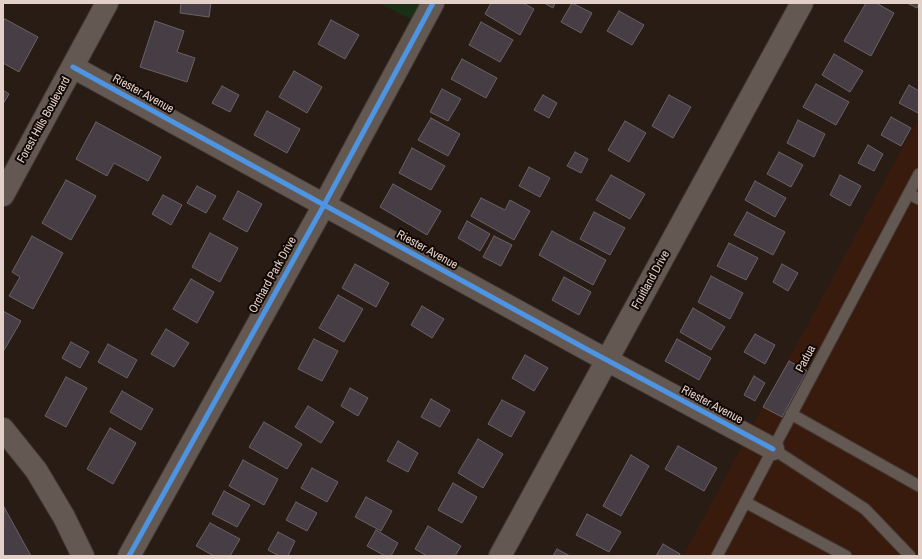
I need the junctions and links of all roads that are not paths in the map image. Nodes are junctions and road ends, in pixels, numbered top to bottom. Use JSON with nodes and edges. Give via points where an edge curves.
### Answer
{"nodes":[{"id":1,"x":107,"y":3,"type":"edge"},
{"id":2,"x":433,"y":3,"type":"edge"},
{"id":3,"x":802,"y":3,"type":"edge"},
{"id":4,"x":73,"y":67,"type":"junction"},
{"id":5,"x":919,"y":174,"type":"edge"},
{"id":6,"x":909,"y":194,"type":"junction"},
{"id":7,"x":3,"y":195,"type":"edge"},
{"id":8,"x":919,"y":199,"type":"edge"},
{"id":9,"x":324,"y":205,"type":"junction"},
{"id":10,"x":607,"y":360,"type":"junction"},
{"id":11,"x":792,"y":414,"type":"junction"},
{"id":12,"x":3,"y":429,"type":"edge"},
{"id":13,"x":773,"y":449,"type":"junction"},
{"id":14,"x":919,"y":486,"type":"edge"},
{"id":15,"x":745,"y":502,"type":"junction"},
{"id":16,"x":83,"y":556,"type":"edge"},
{"id":17,"x":129,"y":556,"type":"edge"},
{"id":18,"x":500,"y":556,"type":"edge"},
{"id":19,"x":717,"y":556,"type":"edge"},
{"id":20,"x":846,"y":556,"type":"edge"},
{"id":21,"x":910,"y":556,"type":"edge"}],
"edges":[{"from":1,"to":4,"type":"street","name":"Forest Hills Boulevard"},
{"from":2,"to":9,"type":"street","name":"Orchard Park Drive"},
{"from":3,"to":10,"type":"street","name":"Fruitland Drive"},
{"from":4,"to":7,"type":"street","name":"Forest Hills Boulevard"},
{"from":4,"to":9,"type":"street","name":"Riester Avenue"},
{"from":5,"to":6,"type":"lane","name":"Padua"},
{"from":6,"to":8,"type":"lane"},
{"from":6,"to":11,"type":"lane","name":"Padua"},
{"from":9,"to":10,"type":"street","name":"Riester Avenue"},
{"from":9,"to":17,"type":"street","name":"Orchard Park Drive"},
{"from":10,"to":13,"type":"street","name":"Riester Avenue"},
{"from":10,"to":18,"type":"street","name":"Fruitland Drive"},
{"from":11,"to":13,"type":"lane","name":"Padua"},
{"from":11,"to":14,"type":"lane"},
{"from":12,"to":16,"type":"street","via":[[36,470],[64,517]]},
{"from":13,"to":15,"type":"lane","name":"Padua"},
{"from":13,"to":21,"type":"lane","via":[[865,509]]},
{"from":15,"to":19,"type":"lane","name":"Padua"},
{"from":15,"to":20,"type":"lane"}]}
